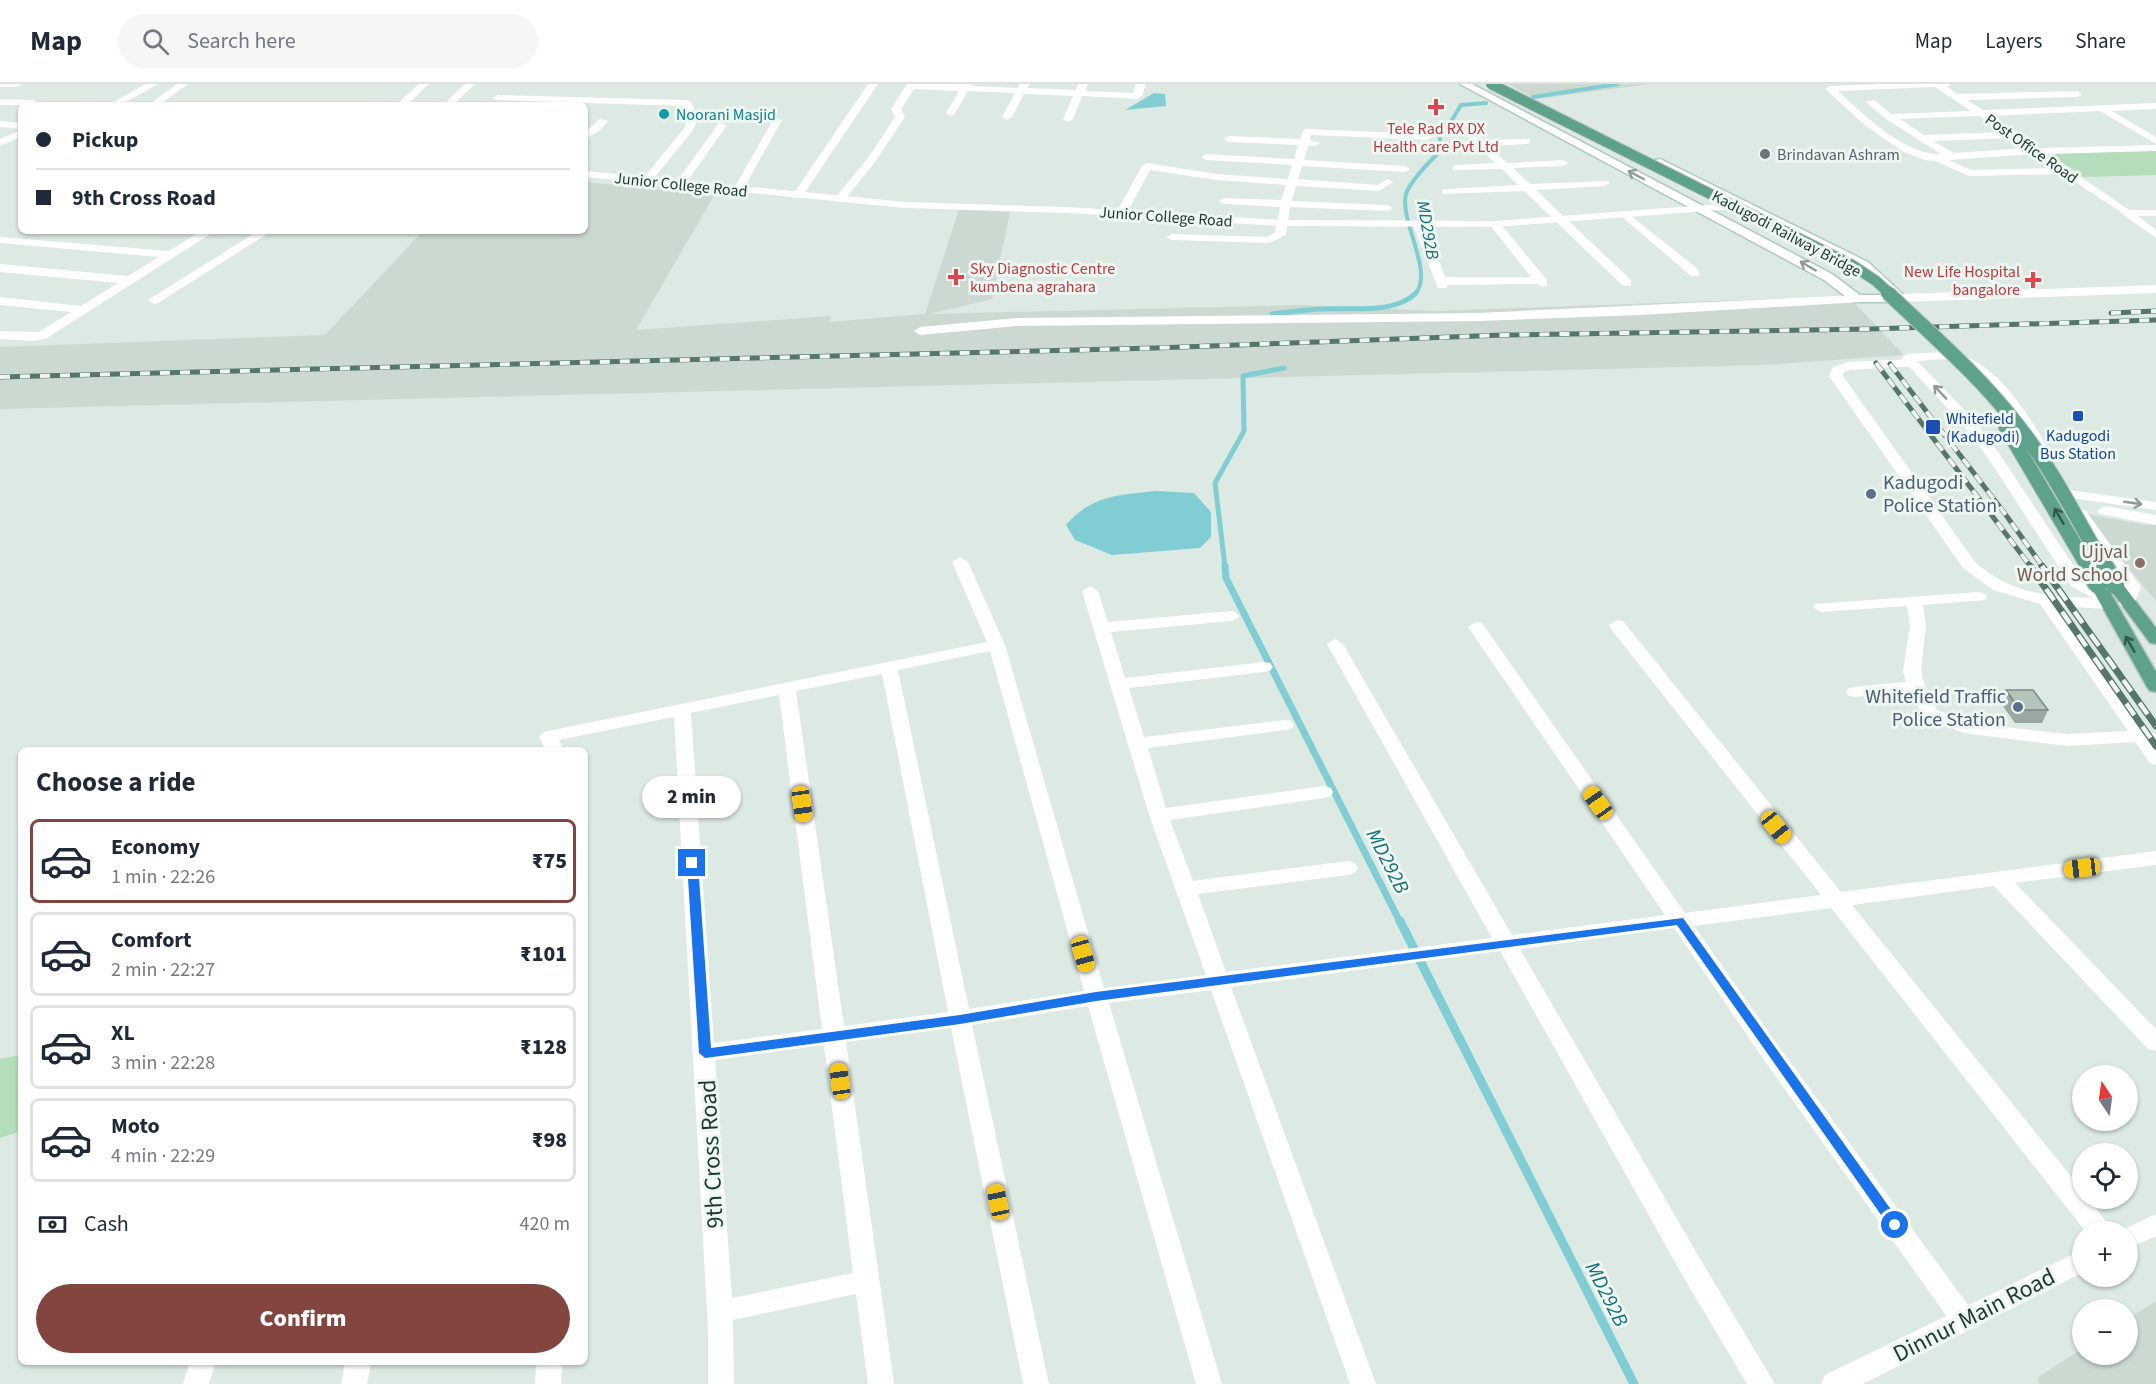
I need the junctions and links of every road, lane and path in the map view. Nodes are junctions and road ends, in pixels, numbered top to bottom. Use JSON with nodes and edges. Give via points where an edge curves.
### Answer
{"nodes":[{"id":1,"x":0,"y":84,"type":"edge"},
{"id":2,"x":17,"y":84,"type":"edge"},
{"id":3,"x":153,"y":84,"type":"edge"},
{"id":4,"x":183,"y":84,"type":"edge"},
{"id":5,"x":424,"y":84,"type":"edge"},
{"id":6,"x":470,"y":84,"type":"edge"},
{"id":7,"x":511,"y":84,"type":"edge"},
{"id":8,"x":873,"y":84,"type":"edge"},
{"id":9,"x":1141,"y":84,"type":"edge"},
{"id":10,"x":1465,"y":84,"type":"edge"},
{"id":11,"x":1478,"y":84,"type":"edge"},
{"id":12,"x":1491,"y":84,"type":"edge"},
{"id":13,"x":1498,"y":84,"type":"edge"},
{"id":14,"x":1936,"y":84,"type":"edge"},
{"id":15,"x":1948,"y":84,"type":"edge"},
{"id":16,"x":2061,"y":84,"type":"edge"},
{"id":17,"x":911,"y":85,"type":"edge"},
{"id":18,"x":966,"y":86,"type":"edge"},
{"id":19,"x":1023,"y":87,"type":"edge"},
{"id":20,"x":1081,"y":89,"type":"edge"},
{"id":21,"x":2077,"y":94,"type":"junction"},
{"id":22,"x":1957,"y":97,"type":"junction"},
{"id":23,"x":0,"y":102,"type":"edge"},
{"id":24,"x":119,"y":102,"type":"edge"},
{"id":25,"x":157,"y":102,"type":"edge"},
{"id":26,"x":404,"y":102,"type":"edge"},
{"id":27,"x":451,"y":102,"type":"edge"},
{"id":28,"x":495,"y":102,"type":"edge"},
{"id":29,"x":588,"y":102,"type":"edge"},
{"id":30,"x":1871,"y":102,"type":"dead end"},
{"id":31,"x":18,"y":103,"type":"edge"},
{"id":32,"x":2156,"y":106,"type":"edge"},
{"id":33,"x":2101,"y":108,"type":"junction"},
{"id":34,"x":1980,"y":112,"type":"junction"},
{"id":35,"x":951,"y":113,"type":"dead end"},
{"id":36,"x":1007,"y":117,"type":"dead end"},
{"id":37,"x":1889,"y":117,"type":"junction"},
{"id":38,"x":1068,"y":119,"type":"dead end"},
{"id":39,"x":777,"y":120,"type":"dead end"},
{"id":40,"x":603,"y":121,"type":"dead end"},
{"id":41,"x":0,"y":124,"type":"edge"},
{"id":42,"x":722,"y":125,"type":"dead end"},
{"id":43,"x":18,"y":126,"type":"edge"},
{"id":44,"x":2156,"y":130,"type":"edge"},
{"id":45,"x":2139,"y":131,"type":"junction"},
{"id":46,"x":588,"y":133,"type":"edge"},
{"id":47,"x":18,"y":134,"type":"edge"},
{"id":48,"x":1471,"y":134,"type":"dead end"},
{"id":49,"x":2015,"y":135,"type":"junction"},
{"id":50,"x":1427,"y":137,"type":"dead end"},
{"id":51,"x":1923,"y":138,"type":"junction"},
{"id":52,"x":1229,"y":139,"type":"dead end"},
{"id":53,"x":1526,"y":141,"type":"dead end"},
{"id":54,"x":2156,"y":141,"type":"edge"},
{"id":55,"x":0,"y":143,"type":"edge"},
{"id":56,"x":1304,"y":143,"type":"junction"},
{"id":57,"x":1480,"y":143,"type":"junction"},
{"id":58,"x":1351,"y":145,"type":"dead end"},
{"id":59,"x":2156,"y":148,"type":"edge"},
{"id":60,"x":2034,"y":151,"type":"junction"},
{"id":61,"x":1206,"y":157,"type":"dead end"},
{"id":62,"x":1298,"y":161,"type":"junction"},
{"id":63,"x":1563,"y":162,"type":"dead end"},
{"id":64,"x":1956,"y":163,"type":"junction"},
{"id":65,"x":1503,"y":166,"type":"junction"},
{"id":66,"x":1457,"y":168,"type":"dead end"},
{"id":67,"x":2061,"y":168,"type":"junction"},
{"id":68,"x":1405,"y":169,"type":"dead end"},
{"id":69,"x":588,"y":174,"type":"edge"},
{"id":70,"x":646,"y":180,"type":"junction"},
{"id":71,"x":1388,"y":182,"type":"dead end"},
{"id":72,"x":1291,"y":183,"type":"junction"},
{"id":73,"x":1605,"y":183,"type":"dead end"},
{"id":74,"x":680,"y":184,"type":"junction"},
{"id":75,"x":1526,"y":189,"type":"junction"},
{"id":76,"x":738,"y":190,"type":"junction"},
{"id":77,"x":1446,"y":192,"type":"dead end"},
{"id":78,"x":797,"y":196,"type":"junction"},
{"id":79,"x":839,"y":200,"type":"junction"},
{"id":80,"x":1224,"y":201,"type":"dead end"},
{"id":81,"x":1286,"y":204,"type":"junction"},
{"id":82,"x":1748,"y":205,"type":"junction"},
{"id":83,"x":1388,"y":208,"type":"dead end"},
{"id":84,"x":1699,"y":208,"type":"junction"},
{"id":85,"x":1122,"y":213,"type":"junction"},
{"id":86,"x":2127,"y":213,"type":"junction"},
{"id":87,"x":2156,"y":213,"type":"edge"},
{"id":88,"x":1625,"y":214,"type":"junction"},
{"id":89,"x":1556,"y":218,"type":"junction"},
{"id":90,"x":1281,"y":223,"type":"junction"},
{"id":91,"x":1495,"y":224,"type":"junction"},
{"id":92,"x":1419,"y":225,"type":"junction"},
{"id":93,"x":204,"y":234,"type":"edge"},
{"id":94,"x":261,"y":234,"type":"edge"},
{"id":95,"x":2156,"y":235,"type":"edge"},
{"id":96,"x":1172,"y":237,"type":"dead end"},
{"id":97,"x":0,"y":240,"type":"edge"},
{"id":98,"x":171,"y":255,"type":"junction"},
{"id":99,"x":0,"y":268,"type":"edge"},
{"id":100,"x":1695,"y":273,"type":"dead end"},
{"id":101,"x":130,"y":280,"type":"junction"},
{"id":102,"x":1627,"y":283,"type":"dead end"},
{"id":103,"x":2156,"y":289,"type":"edge"},
{"id":104,"x":1901,"y":298,"type":"junction"},
{"id":105,"x":1857,"y":299,"type":"junction"},
{"id":106,"x":154,"y":300,"type":"dead end"},
{"id":107,"x":0,"y":301,"type":"edge"},
{"id":108,"x":84,"y":310,"type":"junction"},
{"id":109,"x":920,"y":331,"type":"dead end"},
{"id":110,"x":0,"y":335,"type":"edge"},
{"id":111,"x":1912,"y":363,"type":"junction"},
{"id":112,"x":2072,"y":500,"type":"junction"},
{"id":113,"x":2156,"y":506,"type":"edge"},
{"id":114,"x":2156,"y":520,"type":"edge"},
{"id":115,"x":960,"y":562,"type":"dead end"},
{"id":116,"x":1090,"y":591,"type":"dead end"},
{"id":117,"x":2106,"y":593,"type":"junction"},
{"id":118,"x":1979,"y":597,"type":"dead end"},
{"id":119,"x":1914,"y":601,"type":"junction"},
{"id":120,"x":2046,"y":601,"type":"junction"},
{"id":121,"x":2127,"y":603,"type":"junction"},
{"id":122,"x":1821,"y":607,"type":"dead end"},
{"id":123,"x":1232,"y":616,"type":"dead end"},
{"id":124,"x":1617,"y":625,"type":"dead end"},
{"id":125,"x":1476,"y":627,"type":"dead end"},
{"id":126,"x":1102,"y":628,"type":"junction"},
{"id":127,"x":2156,"y":639,"type":"edge"},
{"id":128,"x":1335,"y":644,"type":"dead end"},
{"id":129,"x":998,"y":645,"type":"junction"},
{"id":130,"x":888,"y":666,"type":"junction"},
{"id":131,"x":1264,"y":667,"type":"dead end"},
{"id":132,"x":1119,"y":684,"type":"junction"},
{"id":133,"x":1916,"y":686,"type":"junction"},
{"id":134,"x":787,"y":687,"type":"junction"},
{"id":135,"x":2156,"y":687,"type":"edge"},
{"id":136,"x":1856,"y":693,"type":"dead end"},
{"id":137,"x":682,"y":709,"type":"junction"},
{"id":138,"x":1285,"y":725,"type":"dead end"},
{"id":139,"x":2148,"y":738,"type":"edge"},
{"id":140,"x":1137,"y":744,"type":"junction"},
{"id":141,"x":553,"y":747,"type":"edge"},
{"id":142,"x":2156,"y":759,"type":"edge"},
{"id":143,"x":1324,"y":792,"type":"dead end"},
{"id":144,"x":1159,"y":815,"type":"junction"},
{"id":145,"x":2156,"y":858,"type":"edge"},
{"id":146,"x":1348,"y":868,"type":"dead end"},
{"id":147,"x":1999,"y":879,"type":"junction"},
{"id":148,"x":1186,"y":889,"type":"junction"},
{"id":149,"x":1836,"y":900,"type":"junction"},
{"id":150,"x":1679,"y":921,"type":"junction"},
{"id":151,"x":1506,"y":944,"type":"junction"},
{"id":152,"x":1220,"y":981,"type":"junction"},
{"id":153,"x":1096,"y":997,"type":"junction"},
{"id":154,"x":960,"y":1019,"type":"junction"},
{"id":155,"x":834,"y":1036,"type":"junction"},
{"id":156,"x":2156,"y":1043,"type":"edge"},
{"id":157,"x":705,"y":1053,"type":"junction"},
{"id":158,"x":2092,"y":1221,"type":"edge"},
{"id":159,"x":2156,"y":1224,"type":"edge"},
{"id":160,"x":2138,"y":1233,"type":"edge"},
{"id":161,"x":2072,"y":1266,"type":"edge"},
{"id":162,"x":867,"y":1281,"type":"junction"},
{"id":163,"x":720,"y":1312,"type":"junction"},
{"id":164,"x":1964,"y":1320,"type":"junction"},
{"id":165,"x":202,"y":1365,"type":"edge"},
{"id":166,"x":357,"y":1365,"type":"edge"},
{"id":167,"x":549,"y":1365,"type":"edge"},
{"id":168,"x":196,"y":1384,"type":"edge"},
{"id":169,"x":354,"y":1384,"type":"edge"},
{"id":170,"x":548,"y":1384,"type":"edge"},
{"id":171,"x":721,"y":1384,"type":"edge"},
{"id":172,"x":881,"y":1384,"type":"edge"},
{"id":173,"x":1036,"y":1384,"type":"edge"},
{"id":174,"x":1209,"y":1384,"type":"edge"},
{"id":175,"x":1363,"y":1384,"type":"edge"},
{"id":176,"x":1762,"y":1384,"type":"edge"},
{"id":177,"x":1834,"y":1384,"type":"edge"}],
"edges":[{"from":1,"to":2,"type":"street"},
{"from":3,"to":24,"type":"street"},
{"from":4,"to":25,"type":"street"},
{"from":5,"to":26,"type":"street"},
{"from":6,"to":27,"type":"street"},
{"from":7,"to":28,"type":"street"},
{"from":8,"to":78,"type":"street"},
{"from":9,"to":20,"type":"street","via":[[1137,96]]},
{"from":84,"to":10,"type":"street","one_way":true},
{"from":117,"to":11,"type":"main road","one_way":true,"bridge":true,"via":[[2001,420],[1855,275]]},
{"from":12,"to":117,"type":"main road","name":"Kadugodi Railway Bridge","bridge":true,"via":[[1852,264],[1876,281],[1977,377],[2019,426],[2041,457]]},
{"from":13,"to":82,"type":"street"},
{"from":14,"to":15,"type":"street"},
{"from":14,"to":22,"type":"street","name":"Post Office Road"},
{"from":14,"to":64,"type":"street","via":[[1830,89],[1869,125],[1908,150]]},
{"from":16,"to":21,"type":"street"},
{"from":17,"to":18,"type":"street"},
{"from":17,"to":79,"type":"street","via":[[896,109],[900,117],[890,133]]},
{"from":18,"to":19,"type":"street"},
{"from":18,"to":35,"type":"street"},
{"from":19,"to":20,"type":"street"},
{"from":19,"to":36,"type":"street"},
{"from":20,"to":38,"type":"street"},
{"from":21,"to":22,"type":"street"},
{"from":21,"to":33,"type":"street"},
{"from":22,"to":34,"type":"street","name":"Post Office Road"},
{"from":23,"to":31,"type":"street"},
{"from":29,"to":70,"type":"street","via":[[687,103],[690,128]]},
{"from":30,"to":37,"type":"street"},
{"from":32,"to":33,"type":"street"},
{"from":33,"to":34,"type":"street"},
{"from":33,"to":45,"type":"street"},
{"from":34,"to":37,"type":"street"},
{"from":34,"to":49,"type":"street","name":"Post Office Road"},
{"from":37,"to":51,"type":"street"},
{"from":39,"to":76,"type":"street"},
{"from":40,"to":46,"type":"street"},
{"from":41,"to":43,"type":"street"},
{"from":42,"to":74,"type":"street"},
{"from":44,"to":45,"type":"street"},
{"from":45,"to":54,"type":"street"},
{"from":47,"to":55,"type":"street"},
{"from":48,"to":57,"type":"street"},
{"from":49,"to":51,"type":"street"},
{"from":49,"to":60,"type":"street","name":"Post Office Road"},
{"from":50,"to":56,"type":"street","via":[[1307,132]]},
{"from":51,"to":64,"type":"street"},
{"from":52,"to":56,"type":"street"},
{"from":53,"to":57,"type":"street"},
{"from":56,"to":58,"type":"street"},
{"from":56,"to":62,"type":"street"},
{"from":57,"to":65,"type":"street"},
{"from":59,"to":60,"type":"street"},
{"from":60,"to":64,"type":"street"},
{"from":60,"to":67,"type":"street","name":"Post Office Road"},
{"from":61,"to":62,"type":"street"},
{"from":62,"to":68,"type":"street"},
{"from":62,"to":72,"type":"street"},
{"from":63,"to":65,"type":"street"},
{"from":64,"to":67,"type":"street","via":[[1969,173]]},
{"from":65,"to":66,"type":"street"},
{"from":65,"to":75,"type":"street"},
{"from":67,"to":86,"type":"street","name":"Post Office Road"},
{"from":69,"to":70,"type":"street","name":"Junior College Road"},
{"from":70,"to":74,"type":"street","name":"Junior College Road"},
{"from":71,"to":72,"type":"street","via":[[1379,188]]},
{"from":72,"to":81,"type":"street"},
{"from":72,"to":85,"type":"street","via":[[1147,166]]},
{"from":73,"to":75,"type":"street"},
{"from":74,"to":76,"type":"street","name":"Junior College Road"},
{"from":75,"to":77,"type":"street"},
{"from":75,"to":89,"type":"street"},
{"from":76,"to":78,"type":"street","name":"Junior College Road"},
{"from":78,"to":79,"type":"street","name":"Junior College Road"},
{"from":79,"to":85,"type":"street","name":"Junior College Road"},
{"from":80,"to":81,"type":"street"},
{"from":81,"to":83,"type":"street"},
{"from":81,"to":90,"type":"street"},
{"from":82,"to":84,"type":"street","name":"Junior College Road"},
{"from":82,"to":104,"type":"street","via":[[1864,264]]},
{"from":84,"to":88,"type":"street","name":"Junior College Road"},
{"from":105,"to":84,"type":"street","one_way":true,"via":[[1819,273]]},
{"from":85,"to":90,"type":"street","name":"Junior College Road"},
{"from":86,"to":87,"type":"street"},
{"from":86,"to":95,"type":"street","name":"Post Office Road"},
{"from":88,"to":89,"type":"street","name":"Junior College Road"},
{"from":88,"to":100,"type":"street"},
{"from":89,"to":91,"type":"street","name":"Junior College Road"},
{"from":89,"to":102,"type":"street"},
{"from":90,"to":92,"type":"street","name":"Junior College Road"},
{"from":90,"to":96,"type":"street","via":[[1280,235],[1269,240]]},
{"from":91,"to":92,"type":"street","name":"Junior College Road"},
{"from":91,"to":92,"type":"street","via":[[1542,281],[1442,283]]},
{"from":93,"to":98,"type":"street"},
{"from":94,"to":106,"type":"street"},
{"from":97,"to":98,"type":"street"},
{"from":98,"to":101,"type":"street"},
{"from":99,"to":101,"type":"street"},
{"from":101,"to":108,"type":"street"},
{"from":103,"to":104,"type":"street"},
{"from":104,"to":105,"type":"street"},
{"from":105,"to":109,"type":"street","via":[[1478,317],[1017,322]]},
{"from":107,"to":108,"type":"street"},
{"from":108,"to":110,"type":"street","via":[[37,337]]},
{"from":111,"to":112,"type":"street","via":[[1907,358],[1962,357],[1981,370],[2026,421]]},
{"from":117,"to":111,"type":"street","one_way":true,"via":[[2077,583],[1994,456]]},
{"from":111,"to":120,"type":"street","via":[[1848,366],[1838,370],[1836,376],[1974,571],[2008,591]]},
{"from":112,"to":113,"type":"street","one_way":true},
{"from":112,"to":114,"type":"street"},
{"from":112,"to":121,"type":"street","via":[[2133,586]]},
{"from":115,"to":129,"type":"street"},
{"from":116,"to":126,"type":"street"},
{"from":117,"to":120,"type":"street"},
{"from":117,"to":121,"type":"main road","name":"Kadugodi Railway Bridge"},
{"from":135,"to":117,"type":"main road","one_way":true},
{"from":118,"to":119,"type":"street"},
{"from":119,"to":122,"type":"street"},
{"from":119,"to":133,"type":"street","via":[[1918,625],[1912,671]]},
{"from":120,"to":139,"type":"street"},
{"from":121,"to":127,"type":"main road","name":"Kadugodi Railway Bridge"},
{"from":123,"to":126,"type":"street"},
{"from":124,"to":149,"type":"street"},
{"from":125,"to":150,"type":"street"},
{"from":126,"to":132,"type":"street"},
{"from":128,"to":151,"type":"street"},
{"from":129,"to":130,"type":"street"},
{"from":129,"to":153,"type":"street"},
{"from":130,"to":134,"type":"street"},
{"from":130,"to":154,"type":"street"},
{"from":131,"to":132,"type":"street"},
{"from":132,"to":140,"type":"street"},
{"from":133,"to":136,"type":"street"},
{"from":133,"to":139,"type":"street","via":[[1930,713],[1963,728],[2067,740]]},
{"from":134,"to":137,"type":"street"},
{"from":134,"to":155,"type":"street"},
{"from":137,"to":141,"type":"street","via":[[548,737]]},
{"from":137,"to":157,"type":"street","name":"9th Cross Road"},
{"from":138,"to":140,"type":"street"},
{"from":139,"to":142,"type":"street"},
{"from":140,"to":144,"type":"street"},
{"from":143,"to":144,"type":"street"},
{"from":144,"to":148,"type":"street"},
{"from":145,"to":147,"type":"street"},
{"from":146,"to":148,"type":"street"},
{"from":147,"to":149,"type":"street"},
{"from":147,"to":156,"type":"street"},
{"from":148,"to":152,"type":"street"},
{"from":149,"to":150,"type":"street"},
{"from":149,"to":158,"type":"street"},
{"from":150,"to":151,"type":"street"},
{"from":150,"to":164,"type":"street"},
{"from":151,"to":152,"type":"street"},
{"from":151,"to":176,"type":"street"},
{"from":152,"to":153,"type":"street"},
{"from":152,"to":175,"type":"street"},
{"from":153,"to":154,"type":"street"},
{"from":153,"to":174,"type":"street"},
{"from":154,"to":155,"type":"street"},
{"from":154,"to":173,"type":"street"},
{"from":155,"to":157,"type":"street"},
{"from":155,"to":162,"type":"street"},
{"from":157,"to":163,"type":"street","name":"9th Cross Road"},
{"from":159,"to":160,"type":"street"},
{"from":161,"to":164,"type":"street","name":"Dinnur Main Road"},
{"from":162,"to":163,"type":"street"},
{"from":162,"to":172,"type":"street"},
{"from":163,"to":171,"type":"street","name":"9th Cross Road"},
{"from":164,"to":177,"type":"street","name":"Dinnur Main Road"},
{"from":165,"to":168,"type":"street"},
{"from":166,"to":169,"type":"street"},
{"from":167,"to":170,"type":"street"}]}
